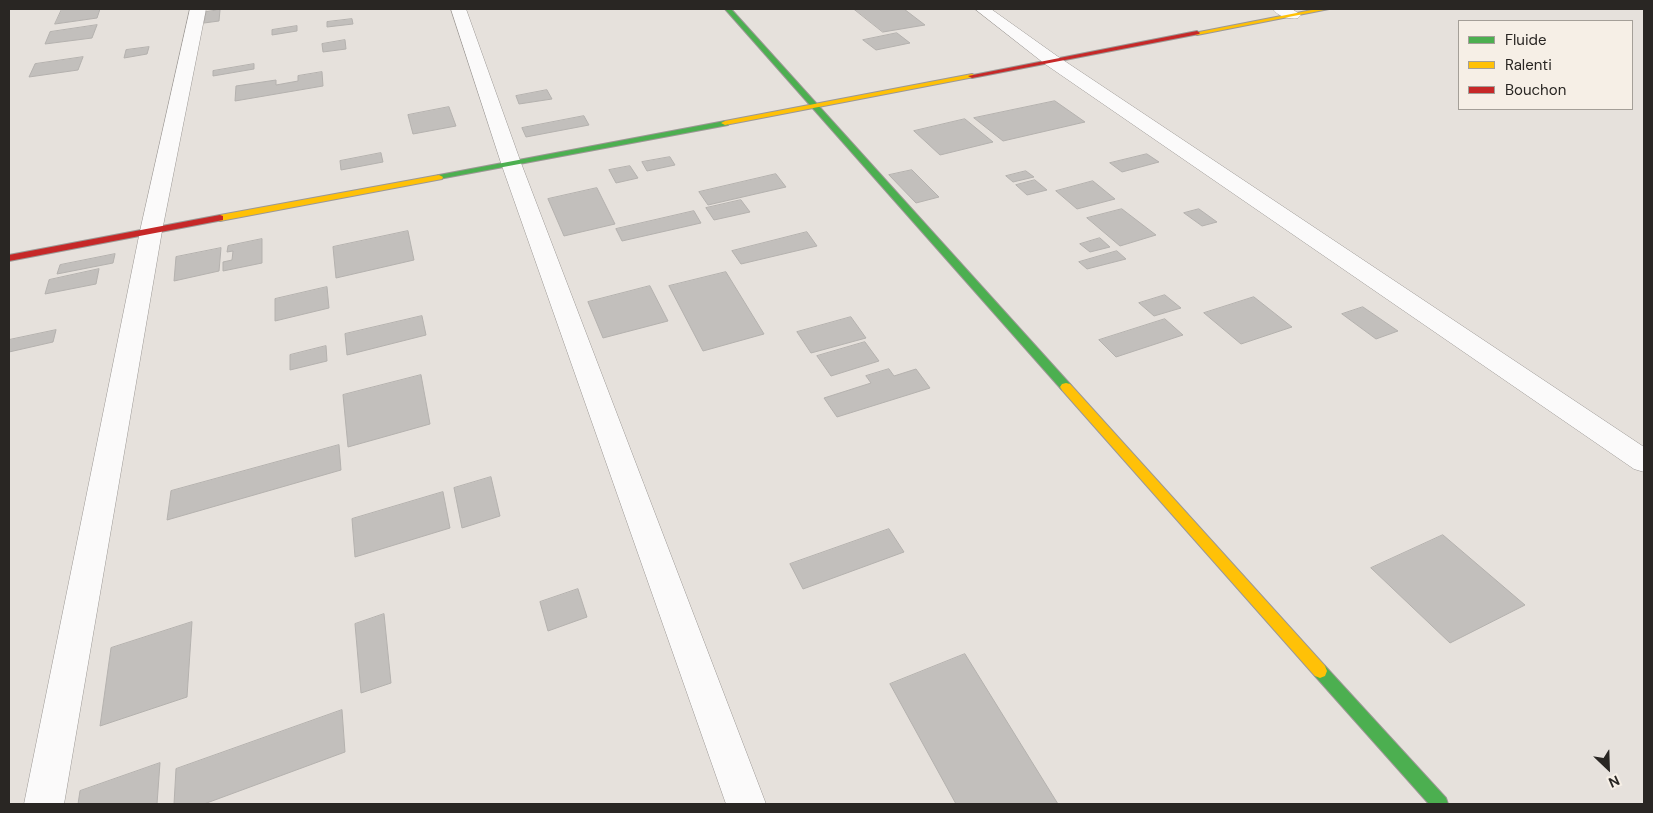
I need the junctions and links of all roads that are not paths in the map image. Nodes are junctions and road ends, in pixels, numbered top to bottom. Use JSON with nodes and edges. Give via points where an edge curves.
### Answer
{"nodes":[{"id":1,"x":198,"y":9,"type":"edge"},
{"id":2,"x":458,"y":9,"type":"edge"},
{"id":3,"x":728,"y":9,"type":"edge"},
{"id":4,"x":982,"y":9,"type":"edge"},
{"id":5,"x":1326,"y":9,"type":"edge"},
{"id":6,"x":1286,"y":12,"type":"edge"},
{"id":7,"x":1052,"y":60,"type":"junction"},
{"id":8,"x":814,"y":106,"type":"junction"},
{"id":9,"x":511,"y":163,"type":"junction"},
{"id":10,"x":151,"y":231,"type":"junction"},
{"id":11,"x":9,"y":258,"type":"edge"},
{"id":12,"x":1644,"y":462,"type":"edge"},
{"id":13,"x":44,"y":804,"type":"edge"},
{"id":14,"x":746,"y":804,"type":"edge"},
{"id":15,"x":1440,"y":804,"type":"edge"}],
"edges":[{"from":1,"to":10,"type":"street"},
{"from":2,"to":9,"type":"street"},
{"from":3,"to":8,"type":"street"},
{"from":4,"to":7,"type":"street"},
{"from":5,"to":6,"type":"street"},
{"from":6,"to":7,"type":"street"},
{"from":7,"to":8,"type":"street"},
{"from":7,"to":12,"type":"street"},
{"from":8,"to":9,"type":"street"},
{"from":8,"to":15,"type":"street"},
{"from":9,"to":10,"type":"street"},
{"from":9,"to":14,"type":"street"},
{"from":10,"to":11,"type":"street"},
{"from":10,"to":13,"type":"street"}]}
